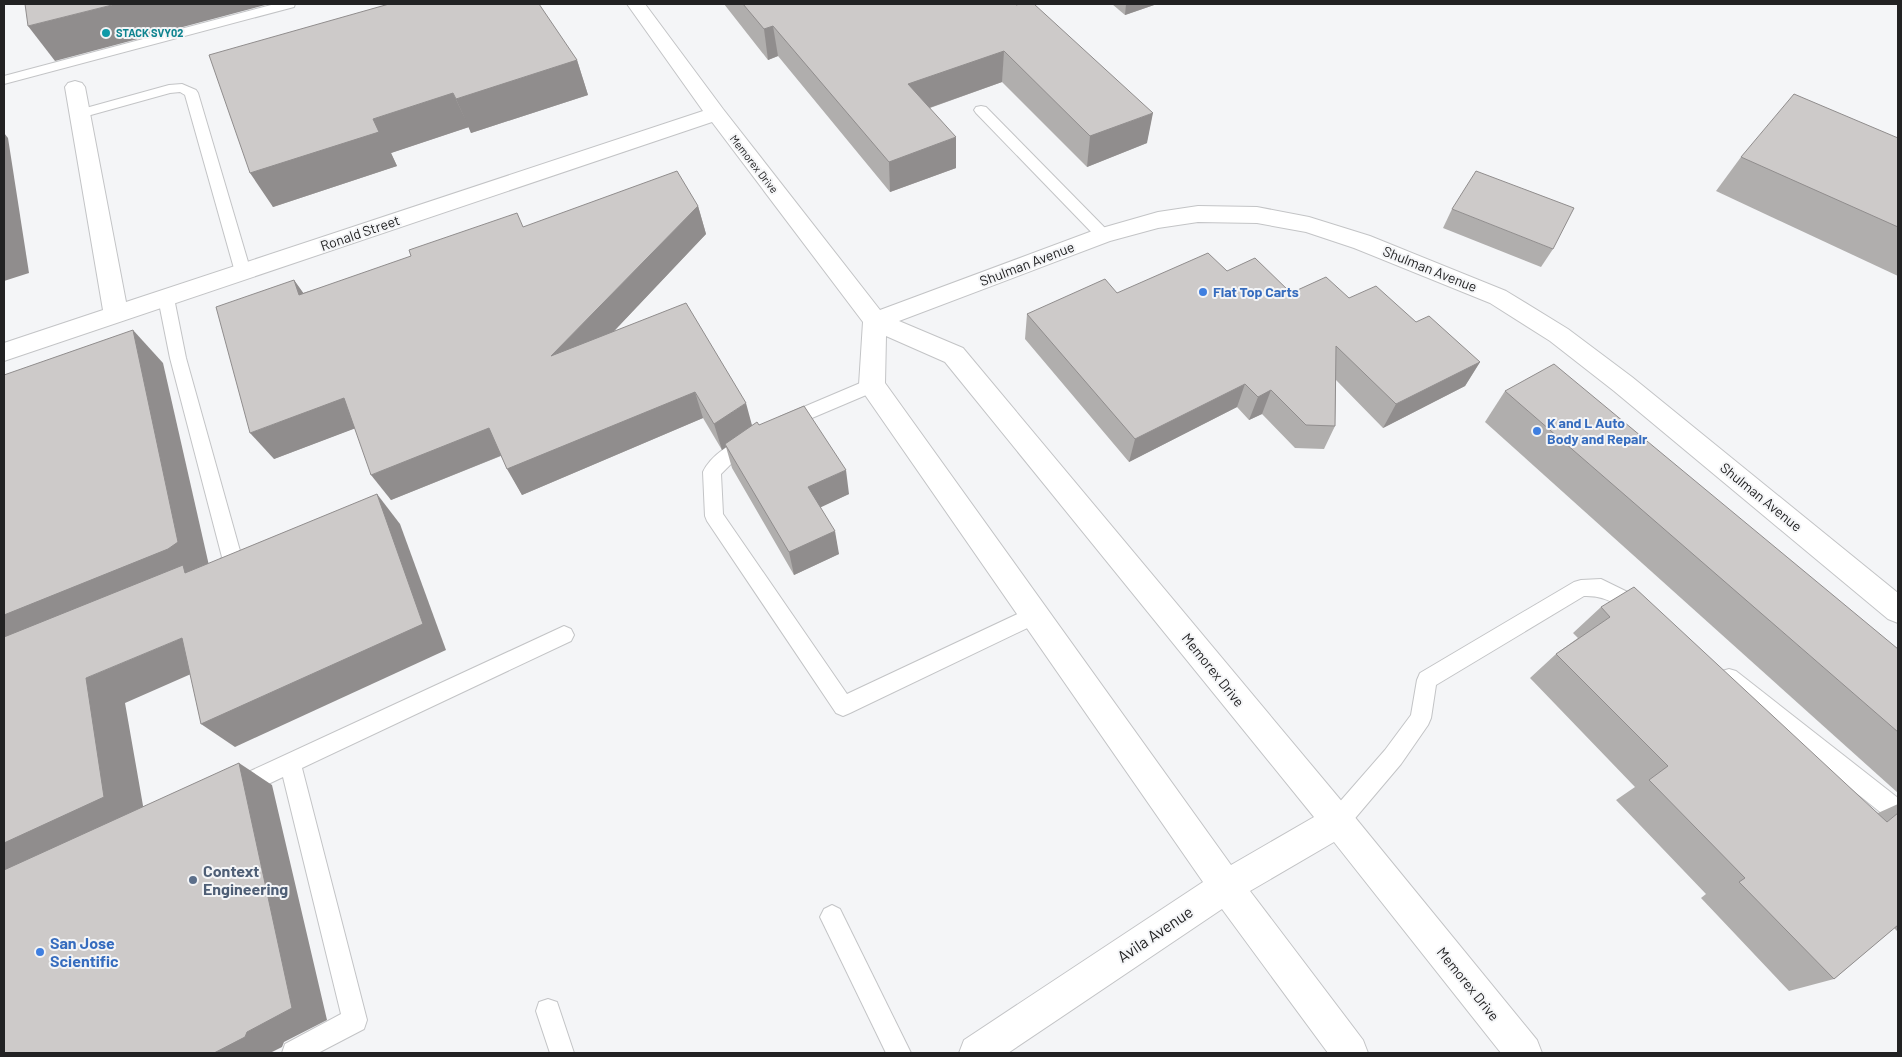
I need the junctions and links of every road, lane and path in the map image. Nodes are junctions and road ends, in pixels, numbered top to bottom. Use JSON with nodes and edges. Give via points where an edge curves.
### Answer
{"nodes":[{"id":1,"x":289,"y":4,"type":"edge"},
{"id":2,"x":636,"y":4,"type":"edge"},
{"id":3,"x":4,"y":80,"type":"edge"},
{"id":4,"x":75,"y":87,"type":"dead end"},
{"id":5,"x":981,"y":110,"type":"dead end"},
{"id":6,"x":80,"y":114,"type":"junction"},
{"id":7,"x":716,"y":114,"type":"junction"},
{"id":8,"x":1103,"y":236,"type":"junction"},
{"id":9,"x":243,"y":272,"type":"junction"},
{"id":10,"x":166,"y":298,"type":"junction"},
{"id":11,"x":116,"y":314,"type":"junction"},
{"id":12,"x":875,"y":321,"type":"junction"},
{"id":13,"x":4,"y":352,"type":"edge"},
{"id":14,"x":872,"y":385,"type":"junction"},
{"id":15,"x":208,"y":584,"type":"edge"},
{"id":16,"x":1898,"y":610,"type":"edge"},
{"id":17,"x":1035,"y":615,"type":"junction"},
{"id":18,"x":1659,"y":622,"type":"edge"},
{"id":19,"x":564,"y":635,"type":"dead end"},
{"id":20,"x":1713,"y":665,"type":"edge"},
{"id":21,"x":290,"y":764,"type":"junction"},
{"id":22,"x":218,"y":796,"type":"edge"},
{"id":23,"x":1898,"y":812,"type":"edge"},
{"id":24,"x":1338,"y":821,"type":"junction"},
{"id":25,"x":1226,"y":886,"type":"junction"},
{"id":26,"x":832,"y":918,"type":"dead end"},
{"id":27,"x":548,"y":1011,"type":"dead end"},
{"id":28,"x":294,"y":1053,"type":"edge"},
{"id":29,"x":562,"y":1053,"type":"edge"},
{"id":30,"x":899,"y":1053,"type":"edge"},
{"id":31,"x":977,"y":1053,"type":"edge"},
{"id":32,"x":1350,"y":1053,"type":"edge"},
{"id":33,"x":1524,"y":1053,"type":"edge"}],
"edges":[{"from":1,"to":3,"type":"lane"},
{"from":2,"to":7,"type":"street","name":"Memorex Drive"},
{"from":4,"to":6,"type":"street"},
{"from":5,"to":8,"type":"lane"},
{"from":6,"to":9,"type":"lane","via":[[169,89],[182,88],[191,93]]},
{"from":6,"to":11,"type":"street"},
{"from":7,"to":9,"type":"street","name":"Ronald Street"},
{"from":7,"to":12,"type":"street","name":"Memorex Drive"},
{"from":8,"to":12,"type":"street","name":"Shulman Avenue"},
{"from":8,"to":16,"type":"street","name":"Shulman Avenue","via":[[1158,220],[1198,214],[1257,215],[1309,225],[1362,242],[1498,297],[1559,335],[1623,384]]},
{"from":9,"to":10,"type":"street","name":"Ronald Street"},
{"from":10,"to":11,"type":"street","name":"Ronald Street"},
{"from":10,"to":15,"type":"lane","via":[[178,358],[232,558],[223,574]]},
{"from":11,"to":13,"type":"street","name":"Ronald Street"},
{"from":12,"to":14,"type":"street"},
{"from":12,"to":24,"type":"street","name":"Memorex Drive","via":[[954,355]]},
{"from":14,"to":17,"type":"street"},
{"from":14,"to":17,"type":"lane","via":[[796,416],[730,454],[712,472],[714,516],[843,706]]},
{"from":17,"to":25,"type":"street"},
{"from":18,"to":24,"type":"lane","via":[[1635,603],[1601,587],[1581,588],[1427,680],[1421,718],[1393,757]]},
{"from":19,"to":21,"type":"lane"},
{"from":20,"to":23,"type":"lane"},
{"from":21,"to":22,"type":"lane"},
{"from":21,"to":28,"type":"lane","via":[[355,1020]]},
{"from":24,"to":25,"type":"street","name":"Avila Avenue"},
{"from":24,"to":33,"type":"street","name":"Memorex Drive"},
{"from":25,"to":31,"type":"street","name":"Avila Avenue"},
{"from":25,"to":32,"type":"street"},
{"from":26,"to":30,"type":"lane"},
{"from":27,"to":29,"type":"lane"}]}
